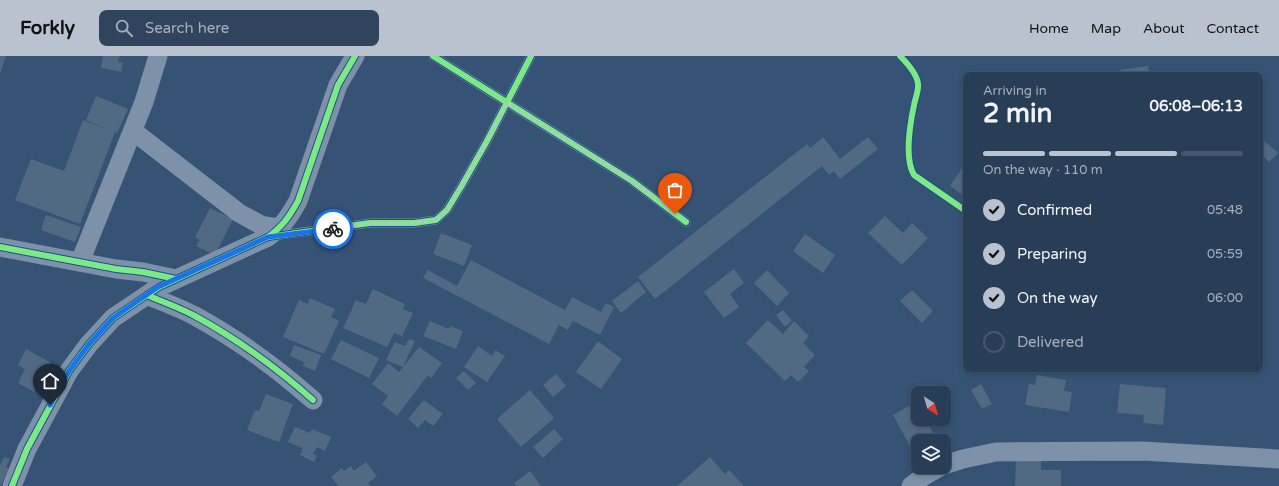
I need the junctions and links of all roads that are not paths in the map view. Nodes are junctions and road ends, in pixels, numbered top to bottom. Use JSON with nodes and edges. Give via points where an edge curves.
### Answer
{"nodes":[{"id":1,"x":158,"y":56,"type":"edge"},
{"id":2,"x":355,"y":56,"type":"edge"},
{"id":3,"x":433,"y":56,"type":"edge"},
{"id":4,"x":531,"y":56,"type":"edge"},
{"id":5,"x":507,"y":103,"type":"junction"},
{"id":6,"x":133,"y":131,"type":"junction"},
{"id":7,"x":686,"y":222,"type":"dead end"},
{"id":8,"x":274,"y":233,"type":"junction"},
{"id":9,"x":0,"y":247,"type":"edge"},
{"id":10,"x":80,"y":262,"type":"junction"},
{"id":11,"x":176,"y":279,"type":"junction"},
{"id":12,"x":147,"y":295,"type":"junction"},
{"id":13,"x":313,"y":400,"type":"dead end"},
{"id":14,"x":1279,"y":459,"type":"edge"},
{"id":15,"x":951,"y":463,"type":"edge"},
{"id":16,"x":928,"y":474,"type":"edge"},
{"id":17,"x":12,"y":486,"type":"edge"},
{"id":18,"x":911,"y":486,"type":"edge"}],
"edges":[{"from":1,"to":6,"type":"street"},
{"from":2,"to":8,"type":"street","via":[[338,85],[298,200],[289,217]]},
{"from":3,"to":5,"type":"lane"},
{"from":4,"to":5,"type":"lane"},
{"from":5,"to":7,"type":"lane","via":[[632,181]]},
{"from":5,"to":8,"type":"lane","via":[[447,210],[436,220],[370,223]]},
{"from":6,"to":8,"type":"street","via":[[239,213]]},
{"from":6,"to":10,"type":"street"},
{"from":8,"to":11,"type":"street"},
{"from":9,"to":10,"type":"street"},
{"from":10,"to":11,"type":"street"},
{"from":11,"to":12,"type":"street"},
{"from":12,"to":13,"type":"street","via":[[194,316],[237,341],[287,377]]},
{"from":12,"to":17,"type":"street","via":[[113,318],[69,371],[27,449]]},
{"from":14,"to":15,"type":"street","via":[[1142,451],[996,452]]},
{"from":16,"to":18,"type":"street"}]}
